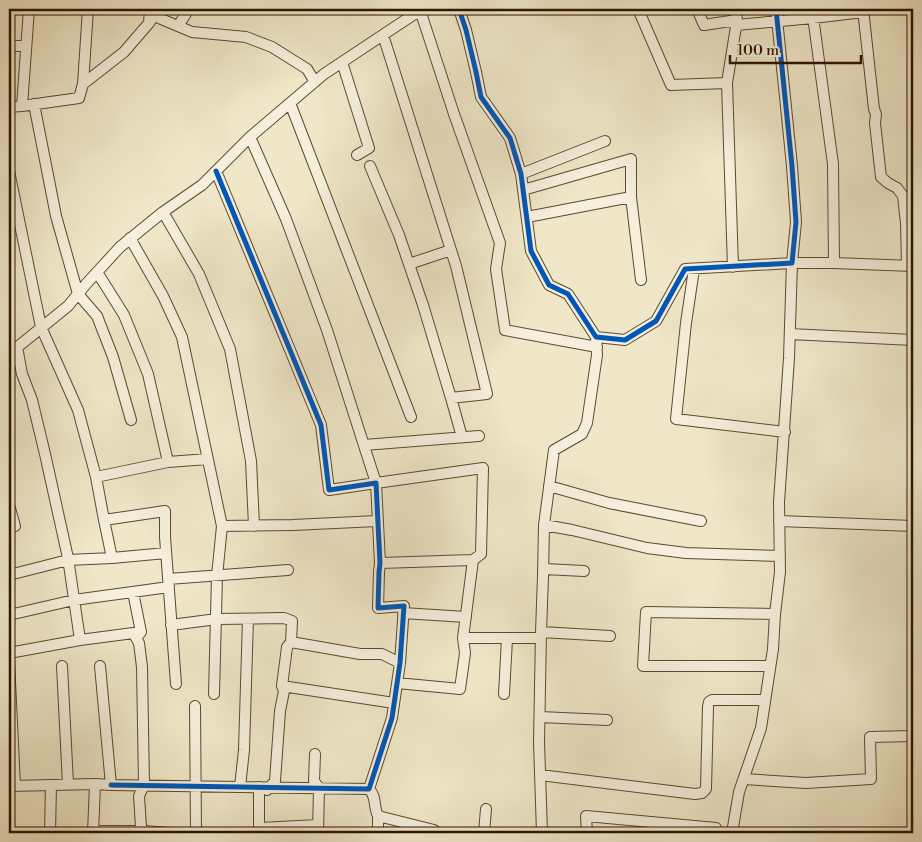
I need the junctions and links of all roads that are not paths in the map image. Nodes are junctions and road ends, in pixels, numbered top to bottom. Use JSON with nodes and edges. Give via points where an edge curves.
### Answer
{"nodes":[{"id":1,"x":29,"y":9,"type":"edge"},
{"id":2,"x":88,"y":9,"type":"edge"},
{"id":3,"x":189,"y":9,"type":"edge"},
{"id":4,"x":421,"y":9,"type":"edge"},
{"id":5,"x":459,"y":9,"type":"edge"},
{"id":6,"x":638,"y":9,"type":"edge"},
{"id":7,"x":697,"y":9,"type":"edge"},
{"id":8,"x":735,"y":9,"type":"edge"},
{"id":9,"x":776,"y":9,"type":"edge"},
{"id":10,"x":863,"y":10,"type":"edge"},
{"id":11,"x":812,"y":13,"type":"edge"},
{"id":12,"x":153,"y":14,"type":"edge"},
{"id":13,"x":777,"y":21,"type":"junction"},
{"id":14,"x":736,"y":22,"type":"junction"},
{"id":15,"x":178,"y":26,"type":"junction"},
{"id":16,"x":383,"y":35,"type":"junction"},
{"id":17,"x":9,"y":46,"type":"edge"},
{"id":18,"x":26,"y":46,"type":"junction"},
{"id":19,"x":342,"y":62,"type":"junction"},
{"id":20,"x":315,"y":82,"type":"junction"},
{"id":21,"x":727,"y":83,"type":"junction"},
{"id":22,"x":83,"y":84,"type":"junction"},
{"id":23,"x":290,"y":103,"type":"junction"},
{"id":24,"x":34,"y":104,"type":"junction"},
{"id":25,"x":22,"y":106,"type":"junction"},
{"id":26,"x":9,"y":107,"type":"edge"},
{"id":27,"x":250,"y":137,"type":"junction"},
{"id":28,"x":606,"y":141,"type":"dead end"},
{"id":29,"x":357,"y":155,"type":"dead end"},
{"id":30,"x":370,"y":166,"type":"dead end"},
{"id":31,"x":9,"y":171,"type":"edge"},
{"id":32,"x":216,"y":171,"type":"junction"},
{"id":33,"x":521,"y":174,"type":"junction"},
{"id":34,"x":523,"y":190,"type":"junction"},
{"id":35,"x":631,"y":197,"type":"junction"},
{"id":36,"x":163,"y":212,"type":"junction"},
{"id":37,"x":527,"y":216,"type":"junction"},
{"id":38,"x":130,"y":238,"type":"junction"},
{"id":39,"x":451,"y":250,"type":"junction"},
{"id":40,"x":792,"y":263,"type":"junction"},
{"id":41,"x":834,"y":263,"type":"junction"},
{"id":42,"x":408,"y":264,"type":"junction"},
{"id":43,"x":910,"y":266,"type":"edge"},
{"id":44,"x":733,"y":267,"type":"junction"},
{"id":45,"x":694,"y":269,"type":"junction"},
{"id":46,"x":97,"y":272,"type":"junction"},
{"id":47,"x":641,"y":280,"type":"dead end"},
{"id":48,"x":78,"y":294,"type":"junction"},
{"id":49,"x":41,"y":327,"type":"junction"},
{"id":50,"x":790,"y":334,"type":"junction"},
{"id":51,"x":913,"y":340,"type":"edge"},
{"id":52,"x":596,"y":342,"type":"junction"},
{"id":53,"x":13,"y":350,"type":"edge"},
{"id":54,"x":451,"y":398,"type":"junction"},
{"id":55,"x":411,"y":417,"type":"dead end"},
{"id":56,"x":131,"y":420,"type":"dead end"},
{"id":57,"x":785,"y":432,"type":"junction"},
{"id":58,"x":479,"y":436,"type":"dead end"},
{"id":59,"x":462,"y":437,"type":"junction"},
{"id":60,"x":364,"y":445,"type":"junction"},
{"id":61,"x":208,"y":459,"type":"junction"},
{"id":62,"x":168,"y":462,"type":"junction"},
{"id":63,"x":96,"y":477,"type":"junction"},
{"id":64,"x":376,"y":483,"type":"junction"},
{"id":65,"x":549,"y":486,"type":"junction"},
{"id":66,"x":9,"y":505,"type":"edge"},
{"id":67,"x":104,"y":520,"type":"junction"},
{"id":68,"x":377,"y":521,"type":"junction"},
{"id":69,"x":701,"y":521,"type":"dead end"},
{"id":70,"x":779,"y":521,"type":"junction"},
{"id":71,"x":544,"y":525,"type":"junction"},
{"id":72,"x":222,"y":526,"type":"junction"},
{"id":73,"x":254,"y":526,"type":"junction"},
{"id":74,"x":913,"y":526,"type":"edge"},
{"id":75,"x":9,"y":527,"type":"edge"},
{"id":76,"x":166,"y":553,"type":"junction"},
{"id":77,"x":780,"y":556,"type":"junction"},
{"id":78,"x":112,"y":558,"type":"junction"},
{"id":79,"x":68,"y":560,"type":"junction"},
{"id":80,"x":473,"y":560,"type":"junction"},
{"id":81,"x":380,"y":563,"type":"junction"},
{"id":82,"x":544,"y":569,"type":"junction"},
{"id":83,"x":288,"y":570,"type":"dead end"},
{"id":84,"x":584,"y":571,"type":"dead end"},
{"id":85,"x":9,"y":575,"type":"edge"},
{"id":86,"x":217,"y":576,"type":"junction"},
{"id":87,"x":168,"y":583,"type":"junction"},
{"id":88,"x":133,"y":592,"type":"junction"},
{"id":89,"x":74,"y":600,"type":"junction"},
{"id":90,"x":403,"y":613,"type":"junction"},
{"id":91,"x":775,"y":614,"type":"junction"},
{"id":92,"x":9,"y":615,"type":"edge"},
{"id":93,"x":466,"y":617,"type":"junction"},
{"id":94,"x":217,"y":619,"type":"junction"},
{"id":95,"x":248,"y":619,"type":"junction"},
{"id":96,"x":172,"y":625,"type":"junction"},
{"id":97,"x":141,"y":632,"type":"junction"},
{"id":98,"x":541,"y":635,"type":"junction"},
{"id":99,"x":610,"y":636,"type":"dead end"},
{"id":100,"x":463,"y":638,"type":"junction"},
{"id":101,"x":507,"y":639,"type":"junction"},
{"id":102,"x":80,"y":640,"type":"junction"},
{"id":103,"x":291,"y":642,"type":"junction"},
{"id":104,"x":9,"y":653,"type":"edge"},
{"id":105,"x":9,"y":660,"type":"edge"},
{"id":106,"x":400,"y":664,"type":"junction"},
{"id":107,"x":62,"y":666,"type":"dead end"},
{"id":108,"x":100,"y":666,"type":"dead end"},
{"id":109,"x":770,"y":666,"type":"junction"},
{"id":110,"x":397,"y":682,"type":"junction"},
{"id":111,"x":176,"y":684,"type":"dead end"},
{"id":112,"x":282,"y":686,"type":"junction"},
{"id":113,"x":214,"y":694,"type":"dead end"},
{"id":114,"x":504,"y":694,"type":"dead end"},
{"id":115,"x":765,"y":700,"type":"junction"},
{"id":116,"x":394,"y":703,"type":"junction"},
{"id":117,"x":195,"y":706,"type":"dead end"},
{"id":118,"x":540,"y":717,"type":"junction"},
{"id":119,"x":607,"y":720,"type":"dead end"},
{"id":120,"x":913,"y":736,"type":"edge"},
{"id":121,"x":315,"y":754,"type":"dead end"},
{"id":122,"x":540,"y":775,"type":"junction"},
{"id":123,"x":744,"y":779,"type":"junction"},
{"id":124,"x":68,"y":784,"type":"junction"},
{"id":125,"x":95,"y":784,"type":"junction"},
{"id":126,"x":51,"y":785,"type":"junction"},
{"id":127,"x":112,"y":785,"type":"junction"},
{"id":128,"x":144,"y":785,"type":"junction"},
{"id":129,"x":12,"y":786,"type":"edge"},
{"id":130,"x":196,"y":786,"type":"junction"},
{"id":131,"x":240,"y":787,"type":"junction"},
{"id":132,"x":320,"y":788,"type":"junction"},
{"id":133,"x":265,"y":789,"type":"junction"},
{"id":134,"x":369,"y":789,"type":"junction"},
{"id":135,"x":486,"y":809,"type":"dead end"},
{"id":136,"x":378,"y":816,"type":"junction"},
{"id":137,"x":716,"y":828,"type":"dead end"},
{"id":138,"x":318,"y":829,"type":"edge"},
{"id":139,"x":260,"y":831,"type":"edge"},
{"id":140,"x":94,"y":832,"type":"edge"},
{"id":141,"x":50,"y":833,"type":"edge"},
{"id":142,"x":136,"y":833,"type":"edge"},
{"id":143,"x":170,"y":833,"type":"edge"},
{"id":144,"x":196,"y":833,"type":"edge"},
{"id":145,"x":378,"y":833,"type":"edge"},
{"id":146,"x":434,"y":833,"type":"edge"},
{"id":147,"x":484,"y":833,"type":"edge"},
{"id":148,"x":542,"y":833,"type":"edge"},
{"id":149,"x":587,"y":833,"type":"edge"},
{"id":150,"x":732,"y":833,"type":"edge"}],
"edges":[{"from":1,"to":18,"type":"street"},
{"from":2,"to":22,"type":"street"},
{"from":3,"to":15,"type":"street"},
{"from":4,"to":16,"type":"street"},
{"from":4,"to":52,"type":"street","via":[[500,243],[496,270],[505,330]]},
{"from":5,"to":33,"type":"street","via":[[481,97],[510,138]]},
{"from":6,"to":21,"type":"street","via":[[671,85]]},
{"from":7,"to":14,"type":"street","via":[[704,26]]},
{"from":8,"to":14,"type":"street"},
{"from":9,"to":13,"type":"street"},
{"from":10,"to":11,"type":"street"},
{"from":10,"to":43,"type":"street","via":[[881,177],[903,196]]},
{"from":11,"to":13,"type":"street"},
{"from":11,"to":41,"type":"street","via":[[832,164]]},
{"from":12,"to":15,"type":"street"},
{"from":12,"to":22,"type":"street","via":[[124,52]]},
{"from":13,"to":14,"type":"street"},
{"from":13,"to":40,"type":"street","via":[[796,222]]},
{"from":14,"to":21,"type":"street"},
{"from":15,"to":20,"type":"street","via":[[192,32],[246,37],[272,47],[307,68]]},
{"from":16,"to":19,"type":"street"},
{"from":16,"to":39,"type":"street"},
{"from":17,"to":18,"type":"street"},
{"from":18,"to":25,"type":"street"},
{"from":19,"to":20,"type":"street"},
{"from":19,"to":29,"type":"street","via":[[369,148]]},
{"from":20,"to":23,"type":"street"},
{"from":21,"to":44,"type":"street"},
{"from":22,"to":24,"type":"street","via":[[79,98]]},
{"from":23,"to":27,"type":"street"},
{"from":23,"to":55,"type":"street"},
{"from":24,"to":25,"type":"street"},
{"from":24,"to":48,"type":"street","via":[[56,216]]},
{"from":25,"to":26,"type":"street"},
{"from":27,"to":32,"type":"street"},
{"from":27,"to":60,"type":"street","via":[[286,219],[327,330]]},
{"from":28,"to":33,"type":"street"},
{"from":30,"to":42,"type":"street"},
{"from":31,"to":49,"type":"street"},
{"from":32,"to":36,"type":"street","via":[[202,185]]},
{"from":32,"to":64,"type":"street","via":[[321,425],[329,490]]},
{"from":33,"to":34,"type":"street"},
{"from":34,"to":35,"type":"street","via":[[631,159]]},
{"from":34,"to":37,"type":"street"},
{"from":35,"to":37,"type":"street"},
{"from":35,"to":47,"type":"street"},
{"from":36,"to":38,"type":"street"},
{"from":36,"to":73,"type":"street","via":[[199,274],[230,349],[251,461]]},
{"from":37,"to":52,"type":"street","via":[[531,252],[549,285],[568,294]]},
{"from":38,"to":46,"type":"street"},
{"from":38,"to":61,"type":"street","via":[[182,337]]},
{"from":39,"to":42,"type":"street"},
{"from":39,"to":54,"type":"street","via":[[487,394]]},
{"from":40,"to":41,"type":"street"},
{"from":40,"to":44,"type":"street"},
{"from":40,"to":50,"type":"street"},
{"from":41,"to":43,"type":"street"},
{"from":42,"to":54,"type":"street"},
{"from":44,"to":45,"type":"street"},
{"from":45,"to":52,"type":"street","via":[[685,269],[656,321],[625,340]]},
{"from":45,"to":57,"type":"street","via":[[676,419]]},
{"from":46,"to":48,"type":"street"},
{"from":46,"to":62,"type":"street","via":[[124,315],[148,374]]},
{"from":48,"to":49,"type":"street"},
{"from":48,"to":56,"type":"street","via":[[97,316],[113,356]]},
{"from":49,"to":53,"type":"street"},
{"from":49,"to":63,"type":"street","via":[[78,410]]},
{"from":50,"to":51,"type":"street"},
{"from":50,"to":57,"type":"street"},
{"from":52,"to":65,"type":"street","via":[[587,424],[582,434],[554,450]]},
{"from":53,"to":79,"type":"street","via":[[32,400]]},
{"from":54,"to":59,"type":"street"},
{"from":57,"to":70,"type":"street"},
{"from":58,"to":59,"type":"street"},
{"from":59,"to":60,"type":"street"},
{"from":60,"to":64,"type":"street"},
{"from":61,"to":62,"type":"street"},
{"from":61,"to":72,"type":"street"},
{"from":62,"to":63,"type":"street"},
{"from":63,"to":67,"type":"street"},
{"from":64,"to":68,"type":"street"},
{"from":64,"to":80,"type":"street","via":[[483,468],[481,554]]},
{"from":65,"to":69,"type":"street","via":[[609,503]]},
{"from":65,"to":71,"type":"street"},
{"from":66,"to":75,"type":"street","via":[[15,526]]},
{"from":67,"to":76,"type":"street","via":[[165,512]]},
{"from":67,"to":78,"type":"street"},
{"from":68,"to":73,"type":"street"},
{"from":68,"to":81,"type":"street"},
{"from":70,"to":74,"type":"street"},
{"from":70,"to":77,"type":"street"},
{"from":71,"to":77,"type":"street","via":[[647,548],[686,553]]},
{"from":71,"to":82,"type":"street"},
{"from":72,"to":73,"type":"street"},
{"from":72,"to":86,"type":"street"},
{"from":76,"to":78,"type":"street"},
{"from":76,"to":87,"type":"street"},
{"from":77,"to":91,"type":"street"},
{"from":78,"to":79,"type":"street"},
{"from":79,"to":85,"type":"street"},
{"from":79,"to":89,"type":"street"},
{"from":80,"to":81,"type":"street"},
{"from":80,"to":93,"type":"street"},
{"from":81,"to":90,"type":"street","via":[[378,608],[404,606]]},
{"from":82,"to":84,"type":"street"},
{"from":82,"to":98,"type":"street"},
{"from":83,"to":86,"type":"street"},
{"from":86,"to":87,"type":"street"},
{"from":86,"to":94,"type":"street"},
{"from":87,"to":88,"type":"street"},
{"from":87,"to":96,"type":"street"},
{"from":88,"to":89,"type":"street"},
{"from":88,"to":97,"type":"street"},
{"from":89,"to":92,"type":"street"},
{"from":89,"to":102,"type":"street"},
{"from":90,"to":93,"type":"street"},
{"from":90,"to":106,"type":"street"},
{"from":91,"to":109,"type":"street"},
{"from":91,"to":109,"type":"street","via":[[646,612],[643,666]]},
{"from":93,"to":100,"type":"street"},
{"from":94,"to":95,"type":"street"},
{"from":94,"to":96,"type":"street"},
{"from":94,"to":113,"type":"street"},
{"from":95,"to":103,"type":"street","via":[[284,618],[292,621]]},
{"from":95,"to":131,"type":"street"},
{"from":96,"to":111,"type":"street"},
{"from":97,"to":102,"type":"street"},
{"from":97,"to":128,"type":"street","via":[[136,638],[142,666]]},
{"from":98,"to":99,"type":"street"},
{"from":98,"to":101,"type":"street"},
{"from":98,"to":118,"type":"street"},
{"from":100,"to":101,"type":"street"},
{"from":100,"to":110,"type":"street","via":[[460,689]]},
{"from":101,"to":114,"type":"street"},
{"from":102,"to":104,"type":"street"},
{"from":103,"to":106,"type":"street","via":[[360,654],[382,654]]},
{"from":103,"to":112,"type":"street","via":[[287,647]]},
{"from":105,"to":129,"type":"street"},
{"from":106,"to":110,"type":"street"},
{"from":107,"to":124,"type":"street"},
{"from":108,"to":127,"type":"street"},
{"from":109,"to":115,"type":"street"},
{"from":110,"to":116,"type":"street"},
{"from":112,"to":116,"type":"street"},
{"from":112,"to":133,"type":"street","via":[[275,781]]},
{"from":115,"to":122,"type":"street","via":[[709,702],[706,788],[702,792],[695,794]]},
{"from":115,"to":123,"type":"street","via":[[762,728]]},
{"from":116,"to":134,"type":"street"},
{"from":117,"to":130,"type":"street"},
{"from":118,"to":119,"type":"street"},
{"from":118,"to":122,"type":"street"},
{"from":120,"to":123,"type":"street","via":[[870,737],[872,780],[806,783]]},
{"from":121,"to":132,"type":"street","via":[[314,781]]},
{"from":122,"to":148,"type":"street"},
{"from":123,"to":150,"type":"street"},
{"from":124,"to":125,"type":"street"},
{"from":124,"to":126,"type":"street"},
{"from":125,"to":127,"type":"street"},
{"from":125,"to":140,"type":"street"},
{"from":126,"to":129,"type":"street"},
{"from":126,"to":141,"type":"street"},
{"from":127,"to":128,"type":"street"},
{"from":128,"to":130,"type":"street"},
{"from":128,"to":143,"type":"street","via":[[138,796],[141,827],[144,831]]},
{"from":130,"to":131,"type":"street"},
{"from":130,"to":144,"type":"street"},
{"from":131,"to":133,"type":"street"},
{"from":132,"to":133,"type":"street"},
{"from":132,"to":134,"type":"street"},
{"from":132,"to":138,"type":"street"},
{"from":133,"to":139,"type":"street"},
{"from":134,"to":136,"type":"street","via":[[375,799]]},
{"from":135,"to":147,"type":"street"},
{"from":136,"to":145,"type":"street"},
{"from":136,"to":146,"type":"street","via":[[434,830]]},
{"from":137,"to":149,"type":"street","via":[[586,816]]},
{"from":138,"to":139,"type":"street"},
{"from":140,"to":142,"type":"street"}]}
